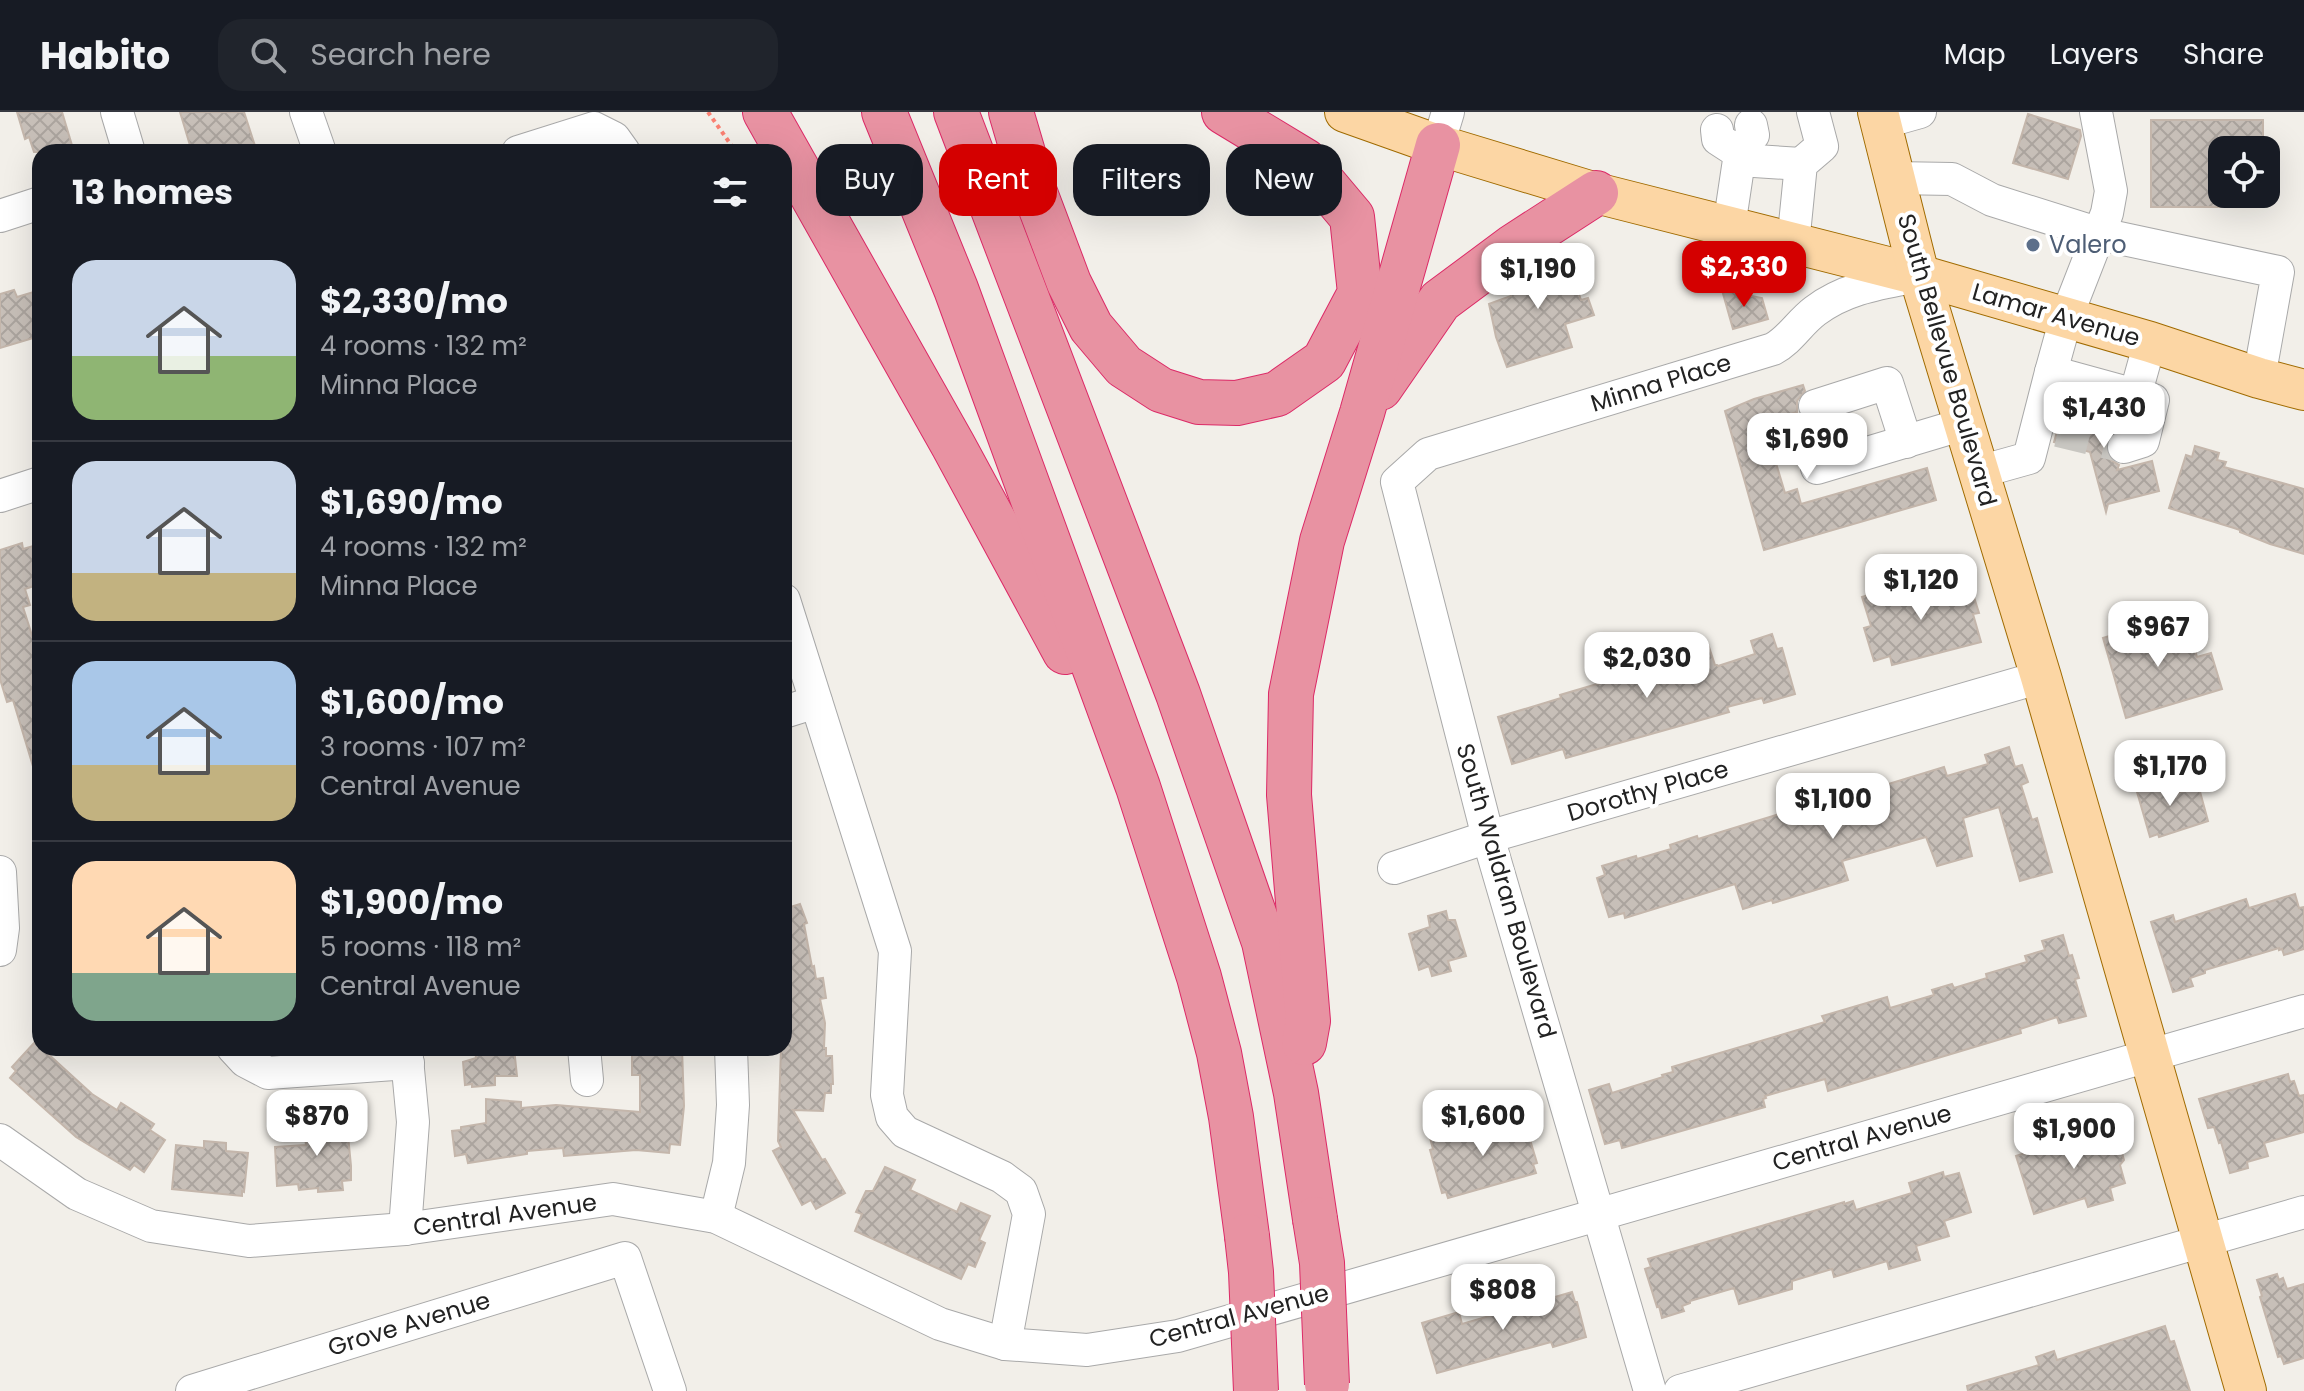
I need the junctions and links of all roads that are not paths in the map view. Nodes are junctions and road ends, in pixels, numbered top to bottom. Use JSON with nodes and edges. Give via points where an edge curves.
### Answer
{"nodes":[{"id":1,"x":117,"y":112,"type":"edge"},
{"id":2,"x":306,"y":112,"type":"edge"},
{"id":3,"x":765,"y":112,"type":"edge"},
{"id":4,"x":884,"y":112,"type":"edge"},
{"id":5,"x":956,"y":112,"type":"edge"},
{"id":6,"x":1011,"y":112,"type":"edge"},
{"id":7,"x":1224,"y":112,"type":"edge"},
{"id":8,"x":1345,"y":112,"type":"edge"},
{"id":9,"x":1813,"y":112,"type":"edge"},
{"id":10,"x":1920,"y":112,"type":"edge"},
{"id":11,"x":2096,"y":112,"type":"edge"},
{"id":12,"x":1879,"y":118,"type":"edge"},
{"id":13,"x":1443,"y":128,"type":"edge"},
{"id":14,"x":1734,"y":128,"type":"edge"},
{"id":15,"x":127,"y":144,"type":"edge"},
{"id":16,"x":317,"y":144,"type":"edge"},
{"id":17,"x":543,"y":144,"type":"edge"},
{"id":18,"x":618,"y":144,"type":"edge"},
{"id":19,"x":783,"y":144,"type":"edge"},
{"id":20,"x":792,"y":160,"type":"edge"},
{"id":21,"x":1801,"y":164,"type":"junction"},
{"id":22,"x":1894,"y":178,"type":"junction"},
{"id":23,"x":1596,"y":193,"type":"junction"},
{"id":24,"x":32,"y":206,"type":"edge"},
{"id":25,"x":0,"y":216,"type":"edge"},
{"id":26,"x":1729,"y":227,"type":"junction"},
{"id":27,"x":2100,"y":234,"type":"junction"},
{"id":28,"x":1793,"y":244,"type":"junction"},
{"id":29,"x":1919,"y":275,"type":"junction"},
{"id":30,"x":2066,"y":318,"type":"junction"},
{"id":31,"x":2150,"y":342,"type":"junction"},
{"id":32,"x":2259,"y":378,"type":"junction"},
{"id":33,"x":2304,"y":390,"type":"edge"},
{"id":34,"x":1815,"y":406,"type":"dead end"},
{"id":35,"x":2051,"y":407,"type":"junction"},
{"id":36,"x":1362,"y":413,"type":"junction"},
{"id":37,"x":1964,"y":424,"type":"junction"},
{"id":38,"x":1906,"y":442,"type":"junction"},
{"id":39,"x":1817,"y":468,"type":"dead end"},
{"id":40,"x":1979,"y":472,"type":"junction"},
{"id":41,"x":1397,"y":482,"type":"joint"},
{"id":42,"x":32,"y":486,"type":"edge"},
{"id":43,"x":0,"y":496,"type":"edge"},
{"id":44,"x":792,"y":626,"type":"edge"},
{"id":45,"x":2041,"y":677,"type":"junction"},
{"id":46,"x":816,"y":702,"type":"junction"},
{"id":47,"x":792,"y":710,"type":"edge"},
{"id":48,"x":1138,"y":787,"type":"junction"},
{"id":49,"x":1488,"y":837,"type":"junction"},
{"id":50,"x":1394,"y":868,"type":"dead end"},
{"id":51,"x":0,"y":872,"type":"edge"},
{"id":52,"x":0,"y":950,"type":"edge"},
{"id":53,"x":2304,"y":1011,"type":"edge"},
{"id":54,"x":2151,"y":1055,"type":"junction"},
{"id":55,"x":240,"y":1056,"type":"edge"},
{"id":56,"x":399,"y":1056,"type":"edge"},
{"id":57,"x":407,"y":1056,"type":"edge"},
{"id":58,"x":585,"y":1056,"type":"edge"},
{"id":59,"x":731,"y":1056,"type":"edge"},
{"id":60,"x":587,"y":1080,"type":"dead end"},
{"id":61,"x":1296,"y":1093,"type":"junction"},
{"id":62,"x":0,"y":1140,"type":"edge"},
{"id":63,"x":2304,"y":1212,"type":"edge"},
{"id":64,"x":1599,"y":1214,"type":"junction"},
{"id":65,"x":716,"y":1217,"type":"junction"},
{"id":66,"x":405,"y":1229,"type":"junction"},
{"id":67,"x":2203,"y":1240,"type":"junction"},
{"id":68,"x":1005,"y":1344,"type":"junction"},
{"id":69,"x":1327,"y":1388,"type":"edge"},
{"id":70,"x":192,"y":1391,"type":"edge"},
{"id":71,"x":670,"y":1391,"type":"edge"},
{"id":72,"x":1256,"y":1391,"type":"edge"},
{"id":73,"x":1650,"y":1391,"type":"edge"},
{"id":74,"x":1680,"y":1391,"type":"edge"},
{"id":75,"x":2246,"y":1391,"type":"edge"}],
"edges":[{"from":1,"to":15,"type":"street"},
{"from":2,"to":16,"type":"street"},
{"from":3,"to":19,"type":"highway"},
{"from":4,"to":48,"type":"highway","via":[[956,289]]},
{"from":5,"to":61,"type":"highway","via":[[1178,694],[1244,883],[1264,942]]},
{"from":6,"to":7,"type":"highway","via":[[1034,190],[1091,327],[1124,366],[1161,390],[1199,402],[1237,403],[1277,394],[1324,361],[1360,293],[1352,217],[1305,161]]},
{"from":8,"to":13,"type":"main road","name":"Lamar Avenue"},
{"from":9,"to":21,"type":"street","via":[[1822,146]]},
{"from":10,"to":12,"type":"street"},
{"from":11,"to":27,"type":"street","via":[[2111,191]]},
{"from":12,"to":22,"type":"main road","name":"South Bellevue Boulevard"},
{"from":13,"to":23,"type":"main road","name":"Lamar Avenue"},
{"from":13,"to":36,"type":"highway"},
{"from":14,"to":21,"type":"street"},
{"from":14,"to":26,"type":"street"},
{"from":17,"to":18,"type":"street","via":[[594,128]]},
{"from":20,"to":48,"type":"highway"},
{"from":21,"to":28,"type":"street"},
{"from":22,"to":27,"type":"street","via":[[1952,179],[1992,200]]},
{"from":22,"to":29,"type":"main road","name":"South Bellevue Boulevard"},
{"from":23,"to":26,"type":"main road","name":"Lamar Avenue"},
{"from":23,"to":36,"type":"highway","via":[[1440,301]]},
{"from":24,"to":25,"type":"street"},
{"from":26,"to":28,"type":"main road","name":"Lamar Avenue"},
{"from":27,"to":30,"type":"street"},
{"from":27,"to":32,"type":"street","via":[[2278,272]]},
{"from":28,"to":29,"type":"main road","name":"Lamar Avenue"},
{"from":29,"to":30,"type":"main road","name":"Lamar Avenue"},
{"from":29,"to":37,"type":"main road","name":"South Bellevue Boulevard"},
{"from":29,"to":41,"type":"street","name":"Minna Place","via":[[1829,301],[1773,349],[1428,454]]},
{"from":30,"to":31,"type":"main road","name":"Lamar Avenue"},
{"from":30,"to":35,"type":"street"},
{"from":31,"to":32,"type":"main road","name":"Lamar Avenue"},
{"from":31,"to":35,"type":"street","via":[[2133,425]]},
{"from":32,"to":33,"type":"main road","name":"Lamar Avenue"},
{"from":34,"to":38,"type":"street","via":[[1887,383]]},
{"from":35,"to":40,"type":"street","via":[[2029,458]]},
{"from":36,"to":61,"type":"highway","via":[[1322,541],[1291,694],[1289,795],[1308,1021]]},
{"from":37,"to":38,"type":"street"},
{"from":37,"to":40,"type":"main road","name":"South Bellevue Boulevard"},
{"from":38,"to":39,"type":"street"},
{"from":40,"to":45,"type":"main road","name":"South Bellevue Boulevard"},
{"from":41,"to":49,"type":"street","name":"South Waldran Boulevard"},
{"from":42,"to":43,"type":"street"},
{"from":44,"to":46,"type":"street"},
{"from":45,"to":49,"type":"street","name":"Dorothy Place"},
{"from":45,"to":54,"type":"main road","name":"South Bellevue Boulevard"},
{"from":46,"to":47,"type":"street"},
{"from":46,"to":68,"type":"street","via":[[895,951],[887,1095],[892,1117],[905,1132],[1002,1177],[1021,1191],[1029,1214]]},
{"from":48,"to":72,"type":"highway","bridge":true,"via":[[1219,1053],[1251,1272]]},
{"from":49,"to":50,"type":"street","name":"Dorothy Place"},
{"from":49,"to":64,"type":"street","name":"South Waldran Boulevard"},
{"from":51,"to":52,"type":"street"},
{"from":53,"to":54,"type":"street","name":"Central Avenue"},
{"from":54,"to":64,"type":"street","name":"Central Avenue"},
{"from":54,"to":67,"type":"main road","name":"South Bellevue Boulevard"},
{"from":55,"to":56,"type":"street","via":[[268,1073]]},
{"from":57,"to":66,"type":"street","via":[[413,1122]]},
{"from":58,"to":60,"type":"street"},
{"from":59,"to":65,"type":"street","via":[[729,1163]]},
{"from":61,"to":69,"type":"highway","bridge":true,"via":[[1322,1263]]},
{"from":62,"to":66,"type":"street","name":"Central Avenue","via":[[77,1194],[151,1226],[249,1241]]},
{"from":63,"to":67,"type":"street"},
{"from":64,"to":68,"type":"street","name":"Central Avenue","via":[[1178,1336],[1087,1350]]},
{"from":64,"to":73,"type":"street","name":"South Waldran Boulevard"},
{"from":65,"to":66,"type":"street","name":"Central Avenue","via":[[613,1199]]},
{"from":65,"to":68,"type":"street","name":"Central Avenue","via":[[940,1324]]},
{"from":67,"to":74,"type":"street"},
{"from":67,"to":75,"type":"main road","name":"South Bellevue Boulevard"},
{"from":70,"to":71,"type":"street","name":"Grove Avenue","via":[[625,1258]]}]}
